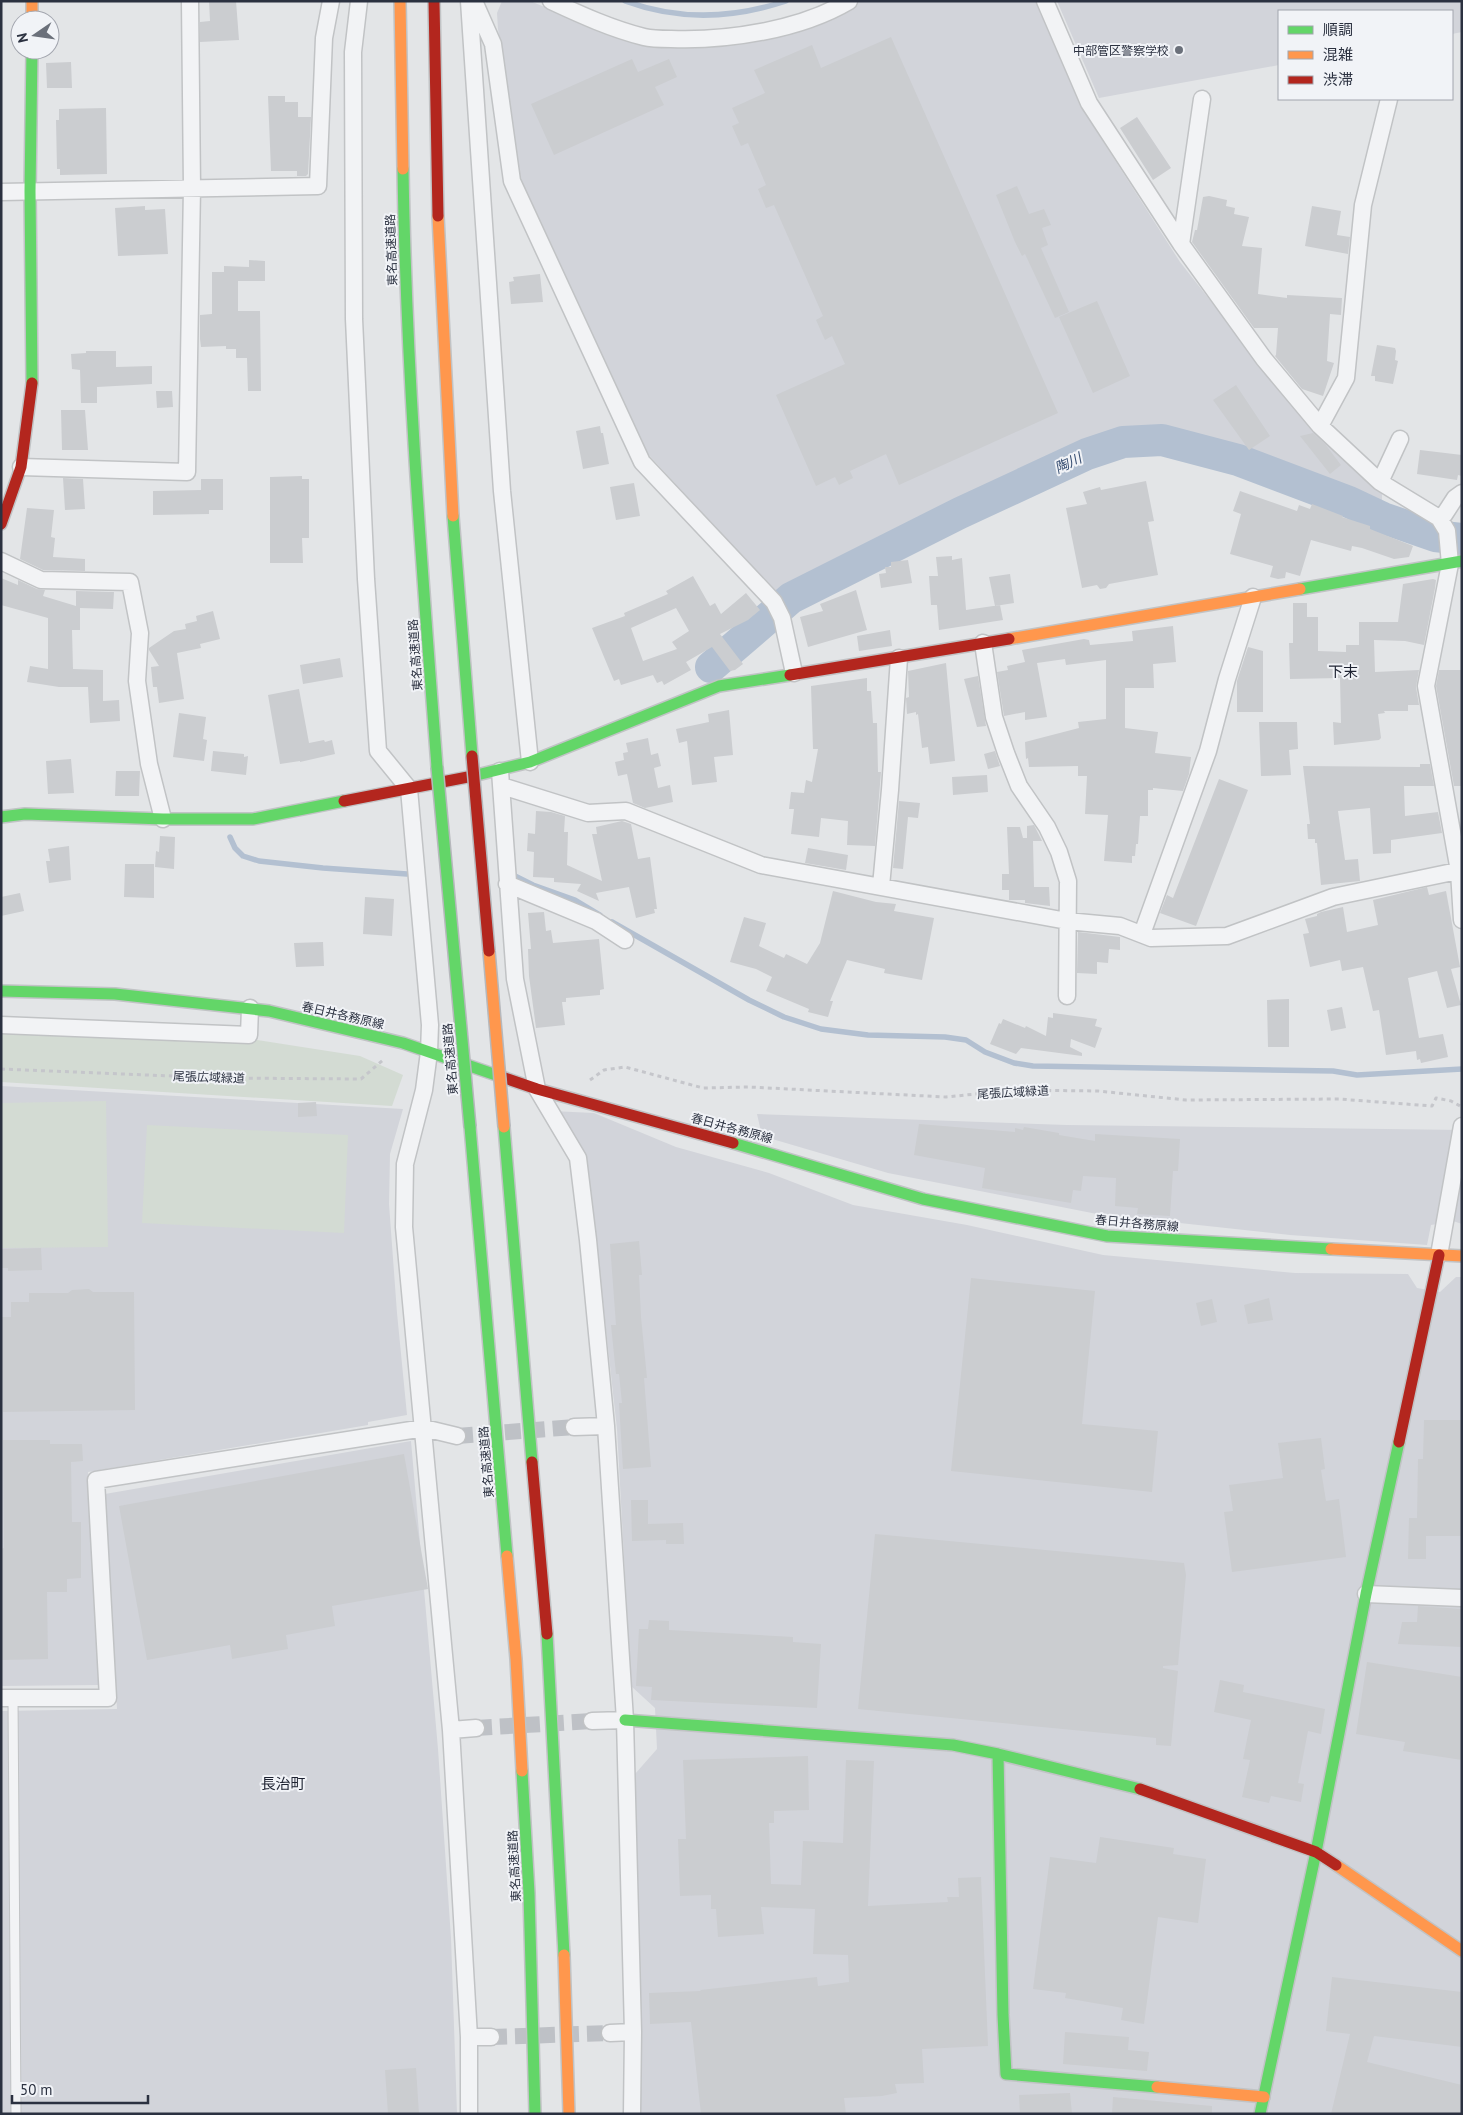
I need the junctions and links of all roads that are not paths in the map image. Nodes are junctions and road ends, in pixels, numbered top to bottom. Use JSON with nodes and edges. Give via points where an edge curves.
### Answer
{"nodes":[{"id":1,"x":190,"y":1,"type":"edge"},
{"id":2,"x":331,"y":1,"type":"edge"},
{"id":3,"x":359,"y":1,"type":"edge"},
{"id":4,"x":400,"y":1,"type":"edge"},
{"id":5,"x":434,"y":1,"type":"edge"},
{"id":6,"x":469,"y":1,"type":"edge"},
{"id":7,"x":474,"y":1,"type":"edge"},
{"id":8,"x":551,"y":1,"type":"edge"},
{"id":9,"x":849,"y":1,"type":"edge"},
{"id":10,"x":1045,"y":1,"type":"edge"},
{"id":11,"x":32,"y":60,"type":"edge"},
{"id":12,"x":1202,"y":99,"type":"dead end"},
{"id":13,"x":1389,"y":100,"type":"edge"},
{"id":14,"x":192,"y":188,"type":"junction"},
{"id":15,"x":30,"y":191,"type":"junction"},
{"id":16,"x":1,"y":192,"type":"edge"},
{"id":17,"x":1181,"y":244,"type":"junction"},
{"id":18,"x":1320,"y":426,"type":"junction"},
{"id":19,"x":1400,"y":439,"type":"dead end"},
{"id":20,"x":21,"y":467,"type":"junction"},
{"id":21,"x":1380,"y":482,"type":"junction"},
{"id":22,"x":1462,"y":493,"type":"edge"},
{"id":23,"x":1462,"y":504,"type":"edge"},
{"id":24,"x":1,"y":524,"type":"edge"},
{"id":25,"x":1445,"y":527,"type":"junction"},
{"id":26,"x":1,"y":561,"type":"edge"},
{"id":27,"x":1456,"y":562,"type":"edge"},
{"id":28,"x":1253,"y":597,"type":"junction"},
{"id":29,"x":983,"y":643,"type":"junction"},
{"id":30,"x":899,"y":658,"type":"junction"},
{"id":31,"x":794,"y":673,"type":"junction"},
{"id":32,"x":530,"y":762,"type":"junction"},
{"id":33,"x":501,"y":779,"type":"junction"},
{"id":34,"x":409,"y":788,"type":"junction"},
{"id":35,"x":1,"y":817,"type":"edge"},
{"id":36,"x":163,"y":819,"type":"junction"},
{"id":37,"x":1461,"y":870,"type":"edge"},
{"id":38,"x":507,"y":884,"type":"junction"},
{"id":39,"x":882,"y":886,"type":"junction"},
{"id":40,"x":1462,"y":920,"type":"edge"},
{"id":41,"x":1067,"y":921,"type":"junction"},
{"id":42,"x":1142,"y":934,"type":"junction"},
{"id":43,"x":625,"y":940,"type":"dead end"},
{"id":44,"x":1,"y":990,"type":"edge"},
{"id":45,"x":1067,"y":996,"type":"dead end"},
{"id":46,"x":250,"y":1008,"type":"junction"},
{"id":47,"x":1,"y":1025,"type":"edge"},
{"id":48,"x":429,"y":1052,"type":"junction"},
{"id":49,"x":538,"y":1089,"type":"junction"},
{"id":50,"x":1462,"y":1126,"type":"edge"},
{"id":51,"x":1439,"y":1255,"type":"junction"},
{"id":52,"x":1462,"y":1256,"type":"edge"},
{"id":53,"x":606,"y":1426,"type":"junction"},
{"id":54,"x":574,"y":1427,"type":"tunnel mouth"},
{"id":55,"x":424,"y":1428,"type":"junction"},
{"id":56,"x":457,"y":1436,"type":"tunnel mouth"},
{"id":57,"x":1366,"y":1594,"type":"junction"},
{"id":58,"x":1462,"y":1598,"type":"edge"},
{"id":59,"x":7,"y":1698,"type":"edge"},
{"id":60,"x":625,"y":1720,"type":"junction"},
{"id":61,"x":592,"y":1721,"type":"tunnel mouth"},
{"id":62,"x":476,"y":1728,"type":"tunnel mouth"},
{"id":63,"x":451,"y":1730,"type":"junction"},
{"id":64,"x":998,"y":1754,"type":"junction"},
{"id":65,"x":1316,"y":1852,"type":"junction"},
{"id":66,"x":1462,"y":1951,"type":"edge"},
{"id":67,"x":633,"y":2032,"type":"junction"},
{"id":68,"x":610,"y":2033,"type":"tunnel mouth"},
{"id":69,"x":469,"y":2037,"type":"junction"},
{"id":70,"x":491,"y":2037,"type":"tunnel mouth"},
{"id":71,"x":1264,"y":2097,"type":"junction"},
{"id":72,"x":16,"y":2114,"type":"edge"},
{"id":73,"x":469,"y":2114,"type":"edge"},
{"id":74,"x":535,"y":2114,"type":"edge"},
{"id":75,"x":569,"y":2114,"type":"edge"},
{"id":76,"x":632,"y":2114,"type":"edge"},
{"id":77,"x":1260,"y":2114,"type":"edge"}],
"edges":[{"from":1,"to":14,"type":"street"},
{"from":2,"to":14,"type":"street","via":[[324,38],[318,186]]},
{"from":3,"to":34,"type":"street","via":[[353,52],[354,319],[366,579],[378,750]]},
{"from":4,"to":74,"type":"main road","name":"東名高速道路","bridge":true,"via":[[406,292],[416,484],[437,767],[516,1659],[529,1893]]},
{"from":5,"to":75,"type":"main road","bridge":true,"via":[[438,243],[450,480],[549,1658],[562,1894]]},
{"from":6,"to":32,"type":"street","via":[[502,491]]},
{"from":7,"to":31,"type":"street","via":[[493,44],[512,181],[642,462],[774,602],[782,618]]},
{"from":8,"to":9,"type":"street","via":[[646,38],[696,40],[790,25]]},
{"from":10,"to":17,"type":"street","via":[[1089,103]]},
{"from":11,"to":15,"type":"main road"},
{"from":12,"to":17,"type":"street"},
{"from":13,"to":18,"type":"street","via":[[1363,205],[1346,378]]},
{"from":14,"to":15,"type":"street"},
{"from":14,"to":20,"type":"street","via":[[188,472]]},
{"from":15,"to":16,"type":"street"},
{"from":15,"to":20,"type":"main road","via":[[32,387]]},
{"from":17,"to":18,"type":"street","via":[[1264,359]]},
{"from":18,"to":21,"type":"street"},
{"from":19,"to":21,"type":"street"},
{"from":20,"to":24,"type":"main road"},
{"from":21,"to":25,"type":"street"},
{"from":22,"to":25,"type":"street","via":[[1454,498]]},
{"from":23,"to":25,"type":"street"},
{"from":25,"to":27,"type":"street"},
{"from":26,"to":36,"type":"street","via":[[41,580],[130,582],[140,633],[137,681],[149,764]]},
{"from":27,"to":28,"type":"main road"},
{"from":27,"to":37,"type":"street","via":[[1426,686]]},
{"from":28,"to":29,"type":"main road"},
{"from":28,"to":42,"type":"street","via":[[1208,752]]},
{"from":29,"to":30,"type":"main road"},
{"from":29,"to":41,"type":"street","via":[[994,717],[1006,754],[1019,786],[1047,827],[1068,880]]},
{"from":30,"to":31,"type":"main road"},
{"from":30,"to":39,"type":"street"},
{"from":31,"to":32,"type":"main road","via":[[719,686]]},
{"from":32,"to":33,"type":"main road"},
{"from":33,"to":34,"type":"main road"},
{"from":33,"to":38,"type":"street"},
{"from":33,"to":39,"type":"street","via":[[588,813],[626,812],[761,865]]},
{"from":34,"to":36,"type":"main road","via":[[253,819]]},
{"from":34,"to":48,"type":"street","via":[[430,1025]]},
{"from":35,"to":36,"type":"main road","via":[[25,814]]},
{"from":37,"to":40,"type":"street"},
{"from":37,"to":42,"type":"street","via":[[1333,897],[1227,936],[1151,938]]},
{"from":38,"to":43,"type":"street","via":[[596,921]]},
{"from":38,"to":49,"type":"street","via":[[516,979]]},
{"from":39,"to":41,"type":"street"},
{"from":41,"to":42,"type":"street","via":[[1120,926]]},
{"from":41,"to":45,"type":"street"},
{"from":44,"to":46,"type":"main road","name":"春日井各務原線","via":[[115,994]]},
{"from":46,"to":47,"type":"street","via":[[249,1035]]},
{"from":46,"to":48,"type":"main road","name":"春日井各務原線","via":[[403,1043]]},
{"from":48,"to":49,"type":"main road","name":"春日井各務原線"},
{"from":48,"to":55,"type":"street","via":[[424,1090],[405,1164],[404,1227]]},
{"from":49,"to":51,"type":"main road","name":"春日井各務原線","via":[[923,1199],[1107,1236]]},
{"from":49,"to":53,"type":"street","via":[[578,1158]]},
{"from":50,"to":51,"type":"street"},
{"from":51,"to":52,"type":"main road","name":"春日井各務原線"},
{"from":51,"to":57,"type":"main road"},
{"from":53,"to":54,"type":"street"},
{"from":53,"to":60,"type":"street"},
{"from":55,"to":56,"type":"street"},
{"from":55,"to":59,"type":"street","via":[[96,1480],[108,1698]]},
{"from":55,"to":63,"type":"street"},
{"from":57,"to":58,"type":"street"},
{"from":57,"to":65,"type":"main road"},
{"from":59,"to":72,"type":"lane"},
{"from":60,"to":61,"type":"street"},
{"from":60,"to":64,"type":"main road","via":[[952,1745]]},
{"from":60,"to":67,"type":"street"},
{"from":62,"to":63,"type":"street"},
{"from":63,"to":69,"type":"street"},
{"from":64,"to":65,"type":"main road","via":[[1149,1791]]},
{"from":64,"to":71,"type":"main road","via":[[1006,2074]]},
{"from":65,"to":66,"type":"main road"},
{"from":65,"to":71,"type":"main road"},
{"from":67,"to":68,"type":"street"},
{"from":67,"to":76,"type":"street"},
{"from":69,"to":70,"type":"street"},
{"from":69,"to":73,"type":"street"},
{"from":71,"to":77,"type":"main road"}]}
